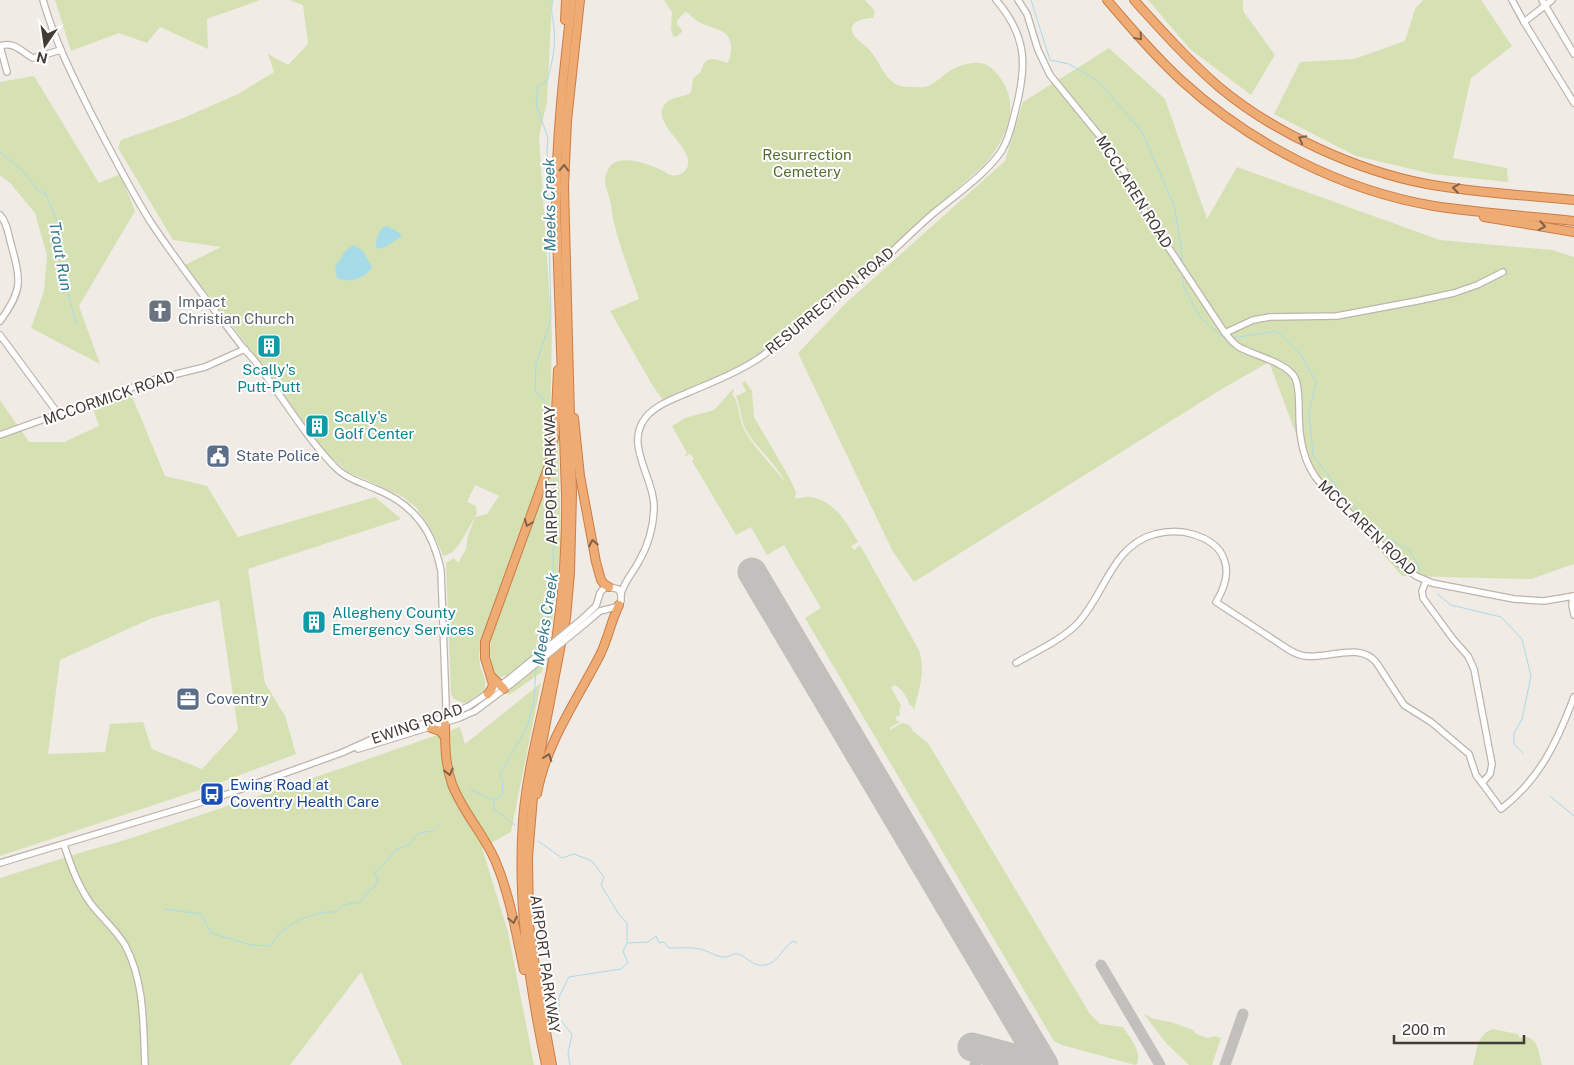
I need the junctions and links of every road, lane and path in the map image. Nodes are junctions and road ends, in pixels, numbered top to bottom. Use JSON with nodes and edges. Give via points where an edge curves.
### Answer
{"nodes":[{"id":1,"x":43,"y":0,"type":"edge"},
{"id":2,"x":566,"y":0,"type":"edge"},
{"id":3,"x":572,"y":0,"type":"edge"},
{"id":4,"x":580,"y":0,"type":"edge"},
{"id":5,"x":996,"y":0,"type":"edge"},
{"id":6,"x":1018,"y":0,"type":"edge"},
{"id":7,"x":1107,"y":0,"type":"edge"},
{"id":8,"x":1134,"y":0,"type":"edge"},
{"id":9,"x":1512,"y":0,"type":"edge"},
{"id":10,"x":1552,"y":0,"type":"edge"},
{"id":11,"x":1544,"y":3,"type":"edge"},
{"id":12,"x":1524,"y":22,"type":"junction"},
{"id":13,"x":61,"y":50,"type":"junction"},
{"id":14,"x":1574,"y":54,"type":"edge"},
{"id":15,"x":7,"y":72,"type":"dead end"},
{"id":16,"x":1574,"y":103,"type":"edge"},
{"id":17,"x":558,"y":143,"type":"junction"},
{"id":18,"x":1342,"y":180,"type":"junction"},
{"id":19,"x":1574,"y":199,"type":"edge"},
{"id":20,"x":0,"y":215,"type":"edge"},
{"id":21,"x":1574,"y":221,"type":"edge"},
{"id":22,"x":1574,"y":232,"type":"edge"},
{"id":23,"x":564,"y":234,"type":"junction"},
{"id":24,"x":1503,"y":272,"type":"dead end"},
{"id":25,"x":560,"y":303,"type":"junction"},
{"id":26,"x":0,"y":322,"type":"edge"},
{"id":27,"x":1225,"y":333,"type":"junction"},
{"id":28,"x":0,"y":335,"type":"edge"},
{"id":29,"x":245,"y":349,"type":"junction"},
{"id":30,"x":59,"y":415,"type":"junction"},
{"id":31,"x":0,"y":436,"type":"edge"},
{"id":32,"x":628,"y":578,"type":"junction"},
{"id":33,"x":1426,"y":581,"type":"junction"},
{"id":34,"x":612,"y":587,"type":"junction"},
{"id":35,"x":622,"y":594,"type":"junction"},
{"id":36,"x":1574,"y":596,"type":"edge"},
{"id":37,"x":619,"y":605,"type":"junction"},
{"id":38,"x":1574,"y":615,"type":"edge"},
{"id":39,"x":584,"y":621,"type":"junction"},
{"id":40,"x":1016,"y":663,"type":"dead end"},
{"id":41,"x":491,"y":676,"type":"junction"},
{"id":42,"x":502,"y":687,"type":"junction"},
{"id":43,"x":488,"y":694,"type":"junction"},
{"id":44,"x":1574,"y":697,"type":"edge"},
{"id":45,"x":445,"y":720,"type":"junction"},
{"id":46,"x":431,"y":728,"type":"junction"},
{"id":47,"x":445,"y":736,"type":"junction"},
{"id":48,"x":341,"y":753,"type":"junction"},
{"id":49,"x":1482,"y":783,"type":"junction"},
{"id":50,"x":529,"y":838,"type":"junction"},
{"id":51,"x":64,"y":845,"type":"junction"},
{"id":52,"x":0,"y":863,"type":"edge"},
{"id":53,"x":541,"y":1040,"type":"junction"},
{"id":54,"x":145,"y":1065,"type":"edge"},
{"id":55,"x":546,"y":1065,"type":"edge"},
{"id":56,"x":552,"y":1065,"type":"edge"}],
"edges":[{"from":1,"to":13,"type":"street"},
{"from":2,"to":17,"type":"highway"},
{"from":3,"to":17,"type":"highway","name":"AIRPORT PARKWAY"},
{"from":23,"to":4,"type":"highway","name":"AIRPORT PARKWAY","one_way":true,"via":[[566,133]]},
{"from":5,"to":32,"type":"street","name":"RESURRECTION ROAD","via":[[1014,25],[1023,60],[1021,90],[1003,149],[981,173],[871,270],[767,352],[736,371],[655,408],[646,417],[638,440],[653,498],[652,525],[643,553]]},
{"from":6,"to":27,"type":"street","name":"MCCLAREN ROAD","via":[[1027,14],[1050,75],[1107,145],[1146,215]]},
{"from":7,"to":18,"type":"highway","one_way":true,"via":[[1152,51],[1212,107],[1263,142]]},
{"from":19,"to":8,"type":"highway","one_way":true,"via":[[1427,184],[1348,161],[1270,123],[1220,88]]},
{"from":9,"to":12,"type":"street"},
{"from":10,"to":11,"type":"street"},
{"from":11,"to":12,"type":"street"},
{"from":11,"to":14,"type":"street"},
{"from":12,"to":16,"type":"street"},
{"from":13,"to":15,"type":"street","via":[[33,58],[10,44],[0,46]]},
{"from":13,"to":29,"type":"street","via":[[108,147],[149,219]]},
{"from":17,"to":25,"type":"highway","name":"AIRPORT PARKWAY","via":[[556,208]]},
{"from":18,"to":21,"type":"highway","via":[[1433,206]]},
{"from":18,"to":22,"type":"highway","one_way":true,"via":[[1418,206]]},
{"from":20,"to":26,"type":"street","via":[[4,219],[19,280],[18,292]]},
{"from":34,"to":23,"type":"highway","one_way":true,"via":[[599,576],[579,468]]},
{"from":23,"to":50,"type":"highway","name":"AIRPORT PARKWAY","via":[[572,494],[570,573],[566,618],[534,785]]},
{"from":24,"to":27,"type":"street","via":[[1454,293],[1337,316],[1270,317],[1253,320]]},
{"from":25,"to":41,"type":"highway","one_way":true,"via":[[552,452],[484,646]]},
{"from":25,"to":53,"type":"highway","name":"AIRPORT PARKWAY","via":[[567,540],[565,574],[556,640],[530,773],[521,859],[523,924]]},
{"from":27,"to":33,"type":"street","name":"MCCLAREN ROAD","via":[[1236,346],[1288,369],[1296,378],[1301,440],[1314,476],[1403,567]]},
{"from":28,"to":30,"type":"street"},
{"from":29,"to":30,"type":"street","name":"MCCORMICK ROAD","via":[[205,368],[156,379]]},
{"from":29,"to":45,"type":"street","via":[[334,466],[346,476],[406,505],[428,532],[441,571]]},
{"from":30,"to":31,"type":"street","name":"MCCORMICK ROAD"},
{"from":32,"to":34,"type":"street","name":"RESURRECTION ROAD"},
{"from":32,"to":35,"type":"street","name":"RESURRECTION ROAD"},
{"from":33,"to":36,"type":"street","name":"MCCLAREN ROAD","via":[[1528,601]]},
{"from":33,"to":49,"type":"street","via":[[1423,598],[1468,656],[1476,675],[1492,764],[1490,774]]},
{"from":34,"to":35,"type":"street"},
{"from":34,"to":39,"type":"street","name":"EWING ROAD","via":[[602,590],[596,606]]},
{"from":35,"to":37,"type":"street"},
{"from":36,"to":38,"type":"street"},
{"from":37,"to":39,"type":"street","name":"EWING ROAD"},
{"from":50,"to":37,"type":"highway","one_way":true,"via":[[538,790],[550,753],[605,645]]},
{"from":39,"to":42,"type":"street","name":"EWING ROAD","bridge":true},
{"from":40,"to":49,"type":"street","via":[[1076,625],[1119,559],[1138,541],[1164,532],[1188,533],[1211,542],[1224,558],[1226,577],[1216,602],[1300,655],[1355,652],[1370,656],[1404,706],[1431,722],[1469,754]]},
{"from":41,"to":42,"type":"highway"},
{"from":41,"to":43,"type":"highway","via":[[493,686]]},
{"from":42,"to":43,"type":"street","name":"EWING ROAD"},
{"from":42,"to":45,"type":"street","name":"EWING ROAD","via":[[475,711]]},
{"from":43,"to":45,"type":"street","name":"EWING ROAD"},
{"from":44,"to":49,"type":"street","via":[[1545,762],[1527,785],[1501,809]]},
{"from":45,"to":46,"type":"street","name":"EWING ROAD"},
{"from":45,"to":47,"type":"highway"},
{"from":45,"to":48,"type":"street","name":"EWING ROAD","via":[[377,737]]},
{"from":46,"to":47,"type":"highway"},
{"from":46,"to":48,"type":"street","name":"EWING ROAD"},
{"from":47,"to":53,"type":"highway","one_way":true,"via":[[451,782],[498,868]]},
{"from":48,"to":51,"type":"street","name":"EWING ROAD","via":[[220,797]]},
{"from":50,"to":56,"type":"highway","name":"AIRPORT PARKWAY","via":[[529,926]]},
{"from":51,"to":52,"type":"street","name":"EWING ROAD"},
{"from":51,"to":54,"type":"street","via":[[81,888],[123,943],[134,965],[142,999]]},
{"from":53,"to":55,"type":"highway","name":"AIRPORT PARKWAY"}]}
